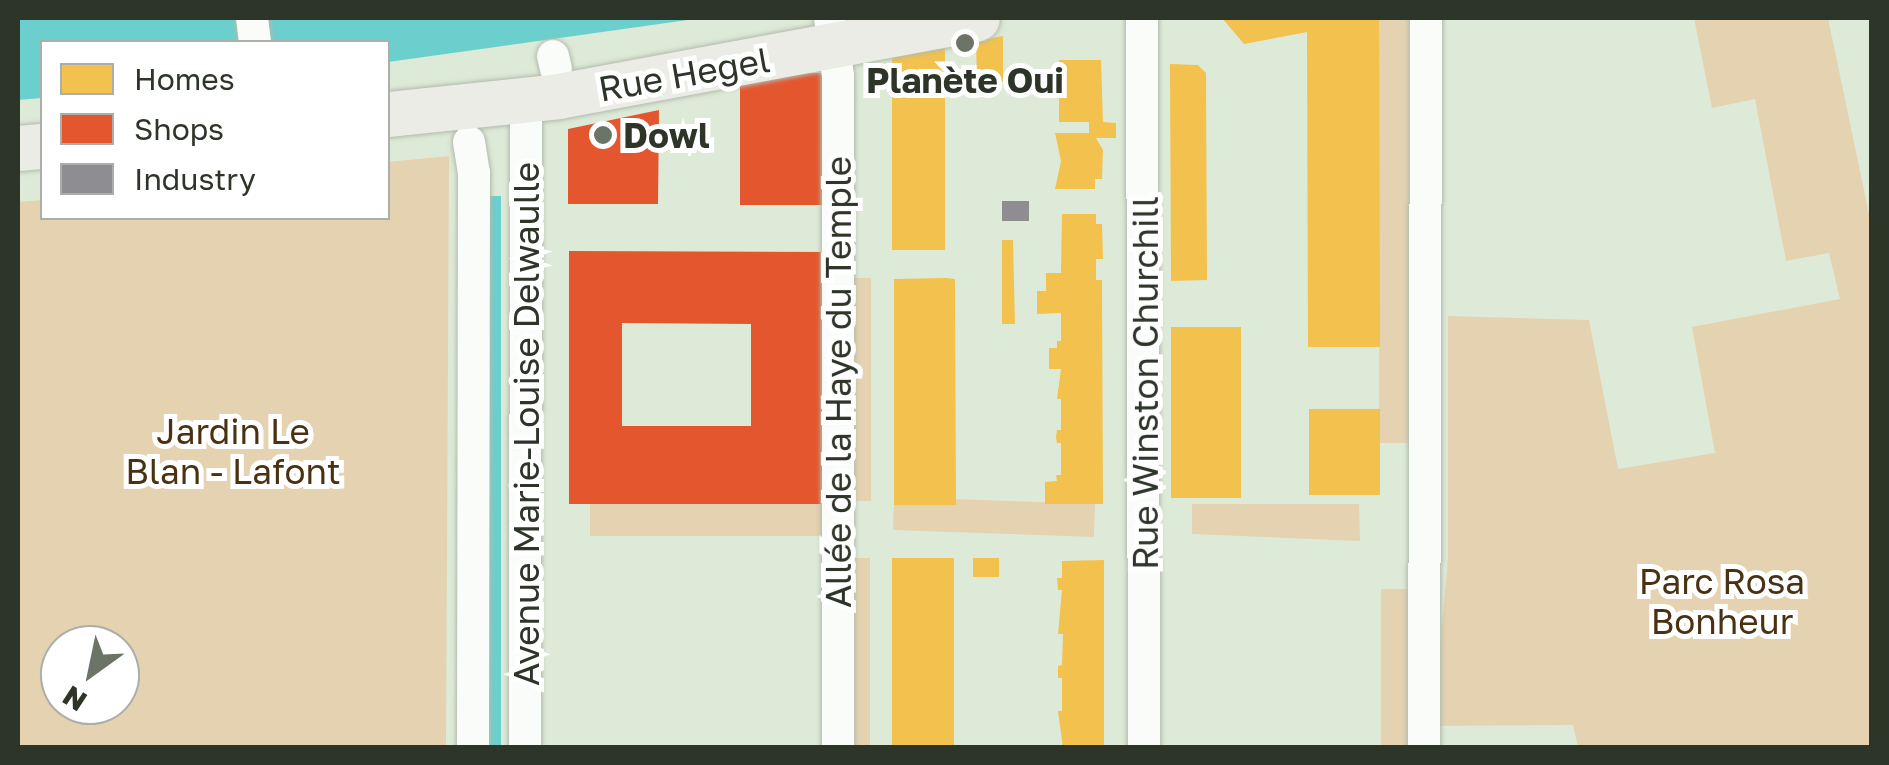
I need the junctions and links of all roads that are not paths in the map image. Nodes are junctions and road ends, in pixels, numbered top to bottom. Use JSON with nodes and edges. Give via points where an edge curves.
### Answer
{"nodes":[{"id":1,"x":977,"y":18,"type":"edge"},
{"id":2,"x":1142,"y":18,"type":"edge"},
{"id":3,"x":1426,"y":18,"type":"edge"},
{"id":4,"x":833,"y":32,"type":"edge"},
{"id":5,"x":545,"y":75,"type":"junction"},
{"id":6,"x":390,"y":114,"type":"edge"},
{"id":7,"x":468,"y":142,"type":"dead end"},
{"id":8,"x":472,"y":748,"type":"edge"},
{"id":9,"x":526,"y":748,"type":"edge"},
{"id":10,"x":838,"y":748,"type":"edge"},
{"id":11,"x":1144,"y":748,"type":"edge"},
{"id":12,"x":1424,"y":748,"type":"edge"}],
"edges":[{"from":1,"to":4,"type":"street","name":"Rue Hegel"},
{"from":2,"to":11,"type":"street","name":"Rue Winston Churchill"},
{"from":3,"to":12,"type":"street"},
{"from":4,"to":5,"type":"street","name":"Rue Hegel"},
{"from":4,"to":10,"type":"street","name":"Allée de la Haye du Temple"},
{"from":5,"to":6,"type":"street","name":"Rue Hegel"},
{"from":5,"to":9,"type":"street","name":"Avenue Marie-Louise Delwaulle"},
{"from":7,"to":8,"type":"street","name":"Avenue Marie-Louise Delwaulle","via":[[474,173]]}]}
